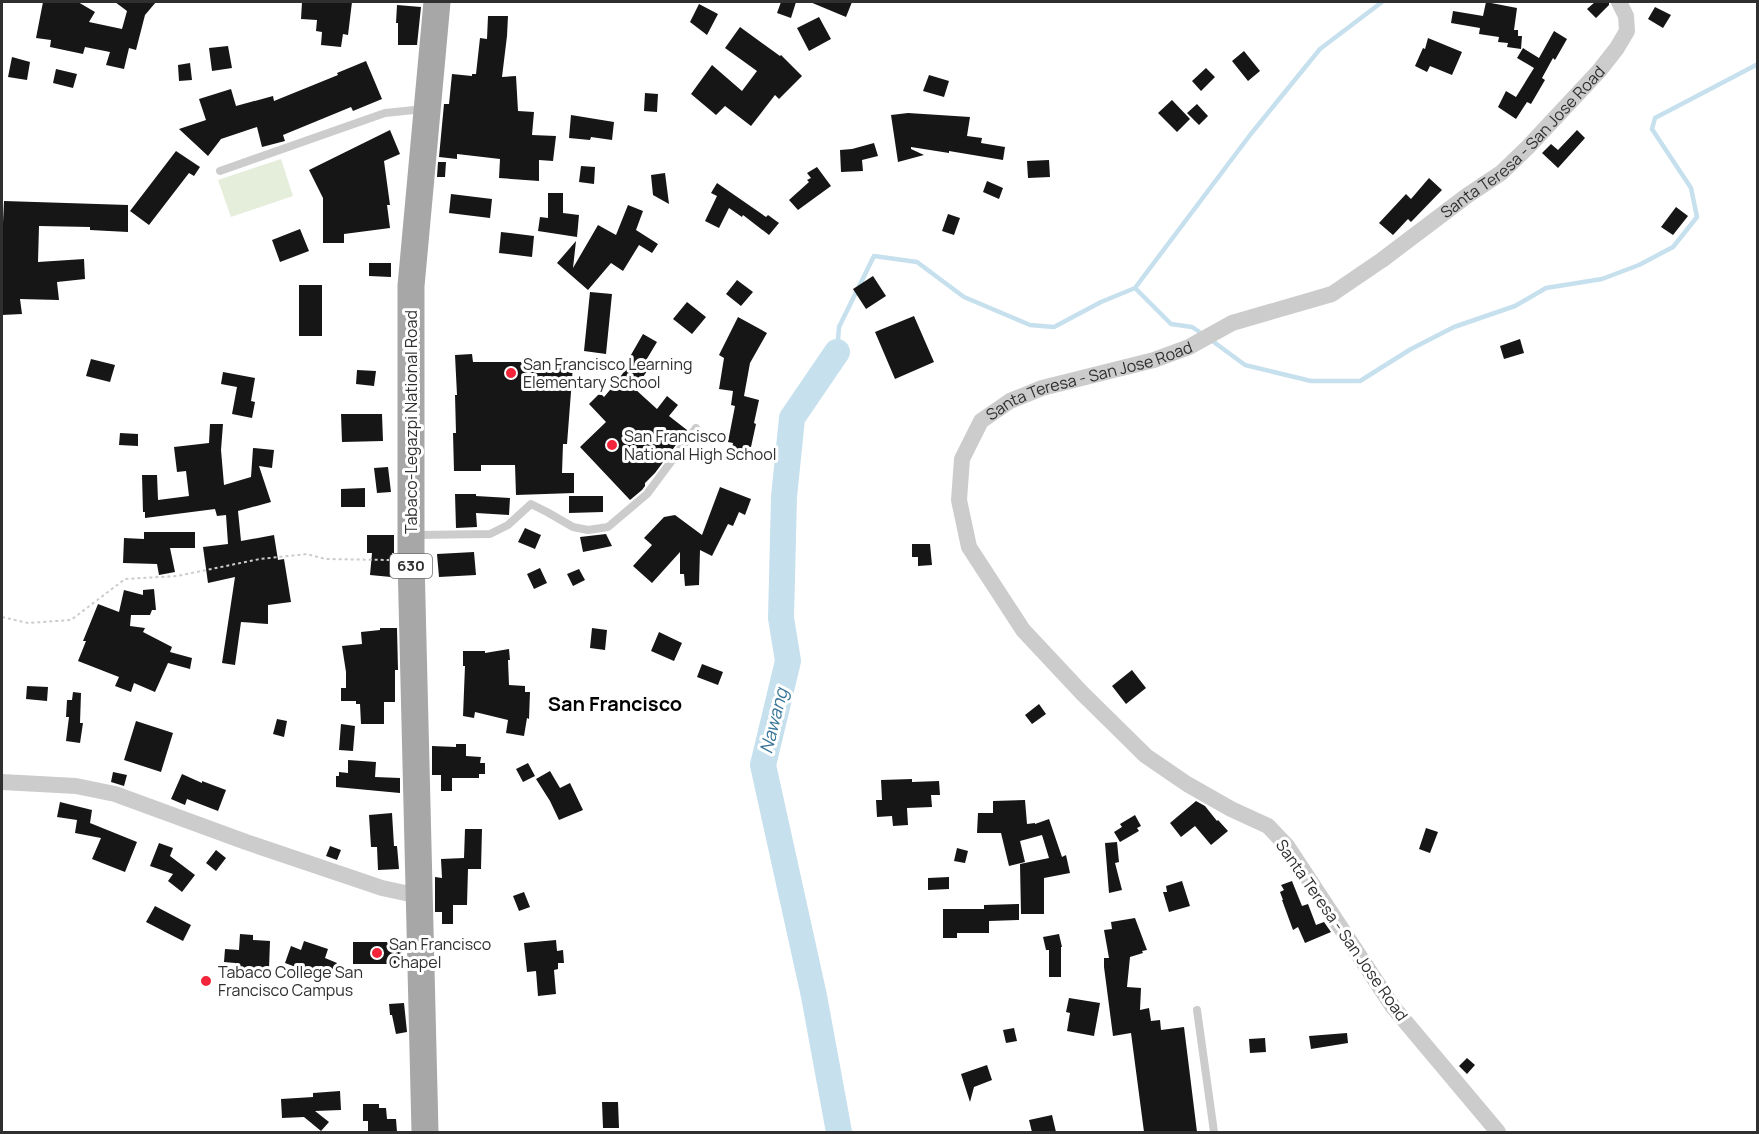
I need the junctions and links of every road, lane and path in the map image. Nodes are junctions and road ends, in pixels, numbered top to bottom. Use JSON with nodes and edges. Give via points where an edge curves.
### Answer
{"nodes":[{"id":1,"x":437,"y":2,"type":"edge"},
{"id":2,"x":1620,"y":2,"type":"edge"},
{"id":3,"x":427,"y":108,"type":"junction"},
{"id":4,"x":220,"y":171,"type":"dead end"},
{"id":5,"x":696,"y":428,"type":"dead end"},
{"id":6,"x":411,"y":548,"type":"junction"},
{"id":7,"x":2,"y":617,"type":"edge"},
{"id":8,"x":2,"y":783,"type":"edge"},
{"id":9,"x":419,"y":896,"type":"junction"},
{"id":10,"x":1197,"y":1010,"type":"dead end"},
{"id":11,"x":424,"y":1132,"type":"edge"},
{"id":12,"x":1214,"y":1132,"type":"edge"},
{"id":13,"x":1498,"y":1132,"type":"edge"}],
"edges":[{"from":1,"to":3,"type":"main road","name":"Tabaco-Legazpi National Road","number":"630"},
{"from":2,"to":13,"type":"street","name":"Santa Teresa - San Jose Road","via":[[1627,31],[1583,88],[1501,173],[1382,260],[1332,294],[1232,323],[1189,347],[1154,360],[1042,388],[1010,401],[981,422],[962,459],[959,500],[969,547],[1023,630],[1146,756],[1187,784],[1268,826],[1287,846],[1393,1007]]},
{"from":3,"to":4,"type":"lane","via":[[385,113]]},
{"from":3,"to":6,"type":"main road","name":"Tabaco-Legazpi National Road","number":"630","via":[[411,286]]},
{"from":5,"to":6,"type":"lane","via":[[647,494],[608,527],[573,527],[531,504],[508,525],[490,534]]},
{"from":6,"to":7,"type":"path","via":[[325,559],[307,554],[260,559],[177,576],[124,579],[72,620],[28,623]]},
{"from":6,"to":9,"type":"main road","name":"Tabaco-Legazpi National Road","number":"630"},
{"from":8,"to":9,"type":"street","via":[[76,786],[115,794],[371,884]]},
{"from":9,"to":11,"type":"main road","name":"Tabaco-Legazpi National Road","number":"630"},
{"from":10,"to":12,"type":"lane"}]}
